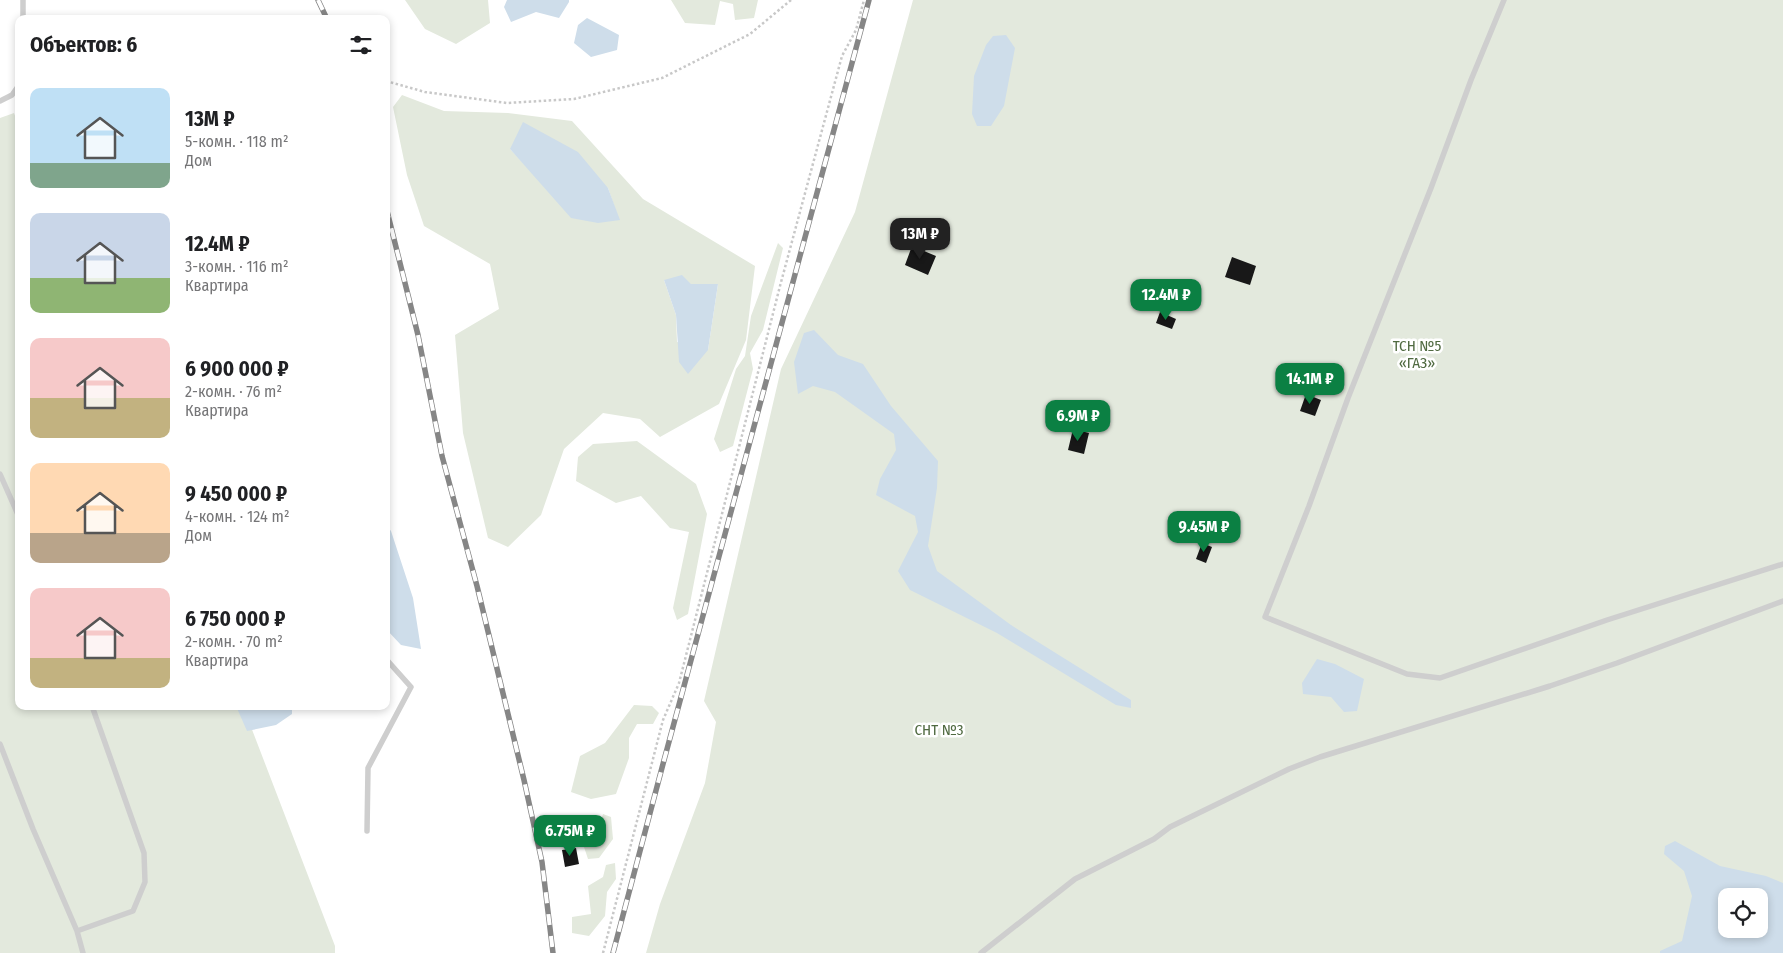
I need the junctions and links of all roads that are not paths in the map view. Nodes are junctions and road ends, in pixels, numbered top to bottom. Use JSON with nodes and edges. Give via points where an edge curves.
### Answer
{"nodes":[{"id":1,"x":23,"y":0,"type":"edge"},
{"id":2,"x":1504,"y":0,"type":"edge"},
{"id":3,"x":23,"y":15,"type":"edge"},
{"id":4,"x":15,"y":91,"type":"edge"},
{"id":5,"x":0,"y":101,"type":"edge"},
{"id":6,"x":0,"y":474,"type":"edge"},
{"id":7,"x":15,"y":508,"type":"edge"},
{"id":8,"x":1783,"y":564,"type":"edge"},
{"id":9,"x":1783,"y":601,"type":"edge"},
{"id":10,"x":390,"y":663,"type":"edge"},
{"id":11,"x":93,"y":710,"type":"edge"},
{"id":12,"x":0,"y":744,"type":"edge"},
{"id":13,"x":367,"y":831,"type":"dead end"},
{"id":14,"x":77,"y":931,"type":"junction"},
{"id":15,"x":83,"y":953,"type":"edge"},
{"id":16,"x":981,"y":953,"type":"edge"}],
"edges":[{"from":1,"to":3,"type":"lane"},
{"from":2,"to":8,"type":"lane","via":[[1265,617],[1407,674],[1440,678]]},
{"from":4,"to":5,"type":"lane"},
{"from":6,"to":7,"type":"lane"},
{"from":9,"to":16,"type":"lane","via":[[1550,686],[1289,769],[1170,827],[1154,839],[1075,879]]},
{"from":10,"to":13,"type":"lane","via":[[411,687],[368,768]]},
{"from":11,"to":14,"type":"lane","via":[[144,853],[145,882],[133,911]]},
{"from":12,"to":14,"type":"lane"},
{"from":14,"to":15,"type":"lane"}]}
